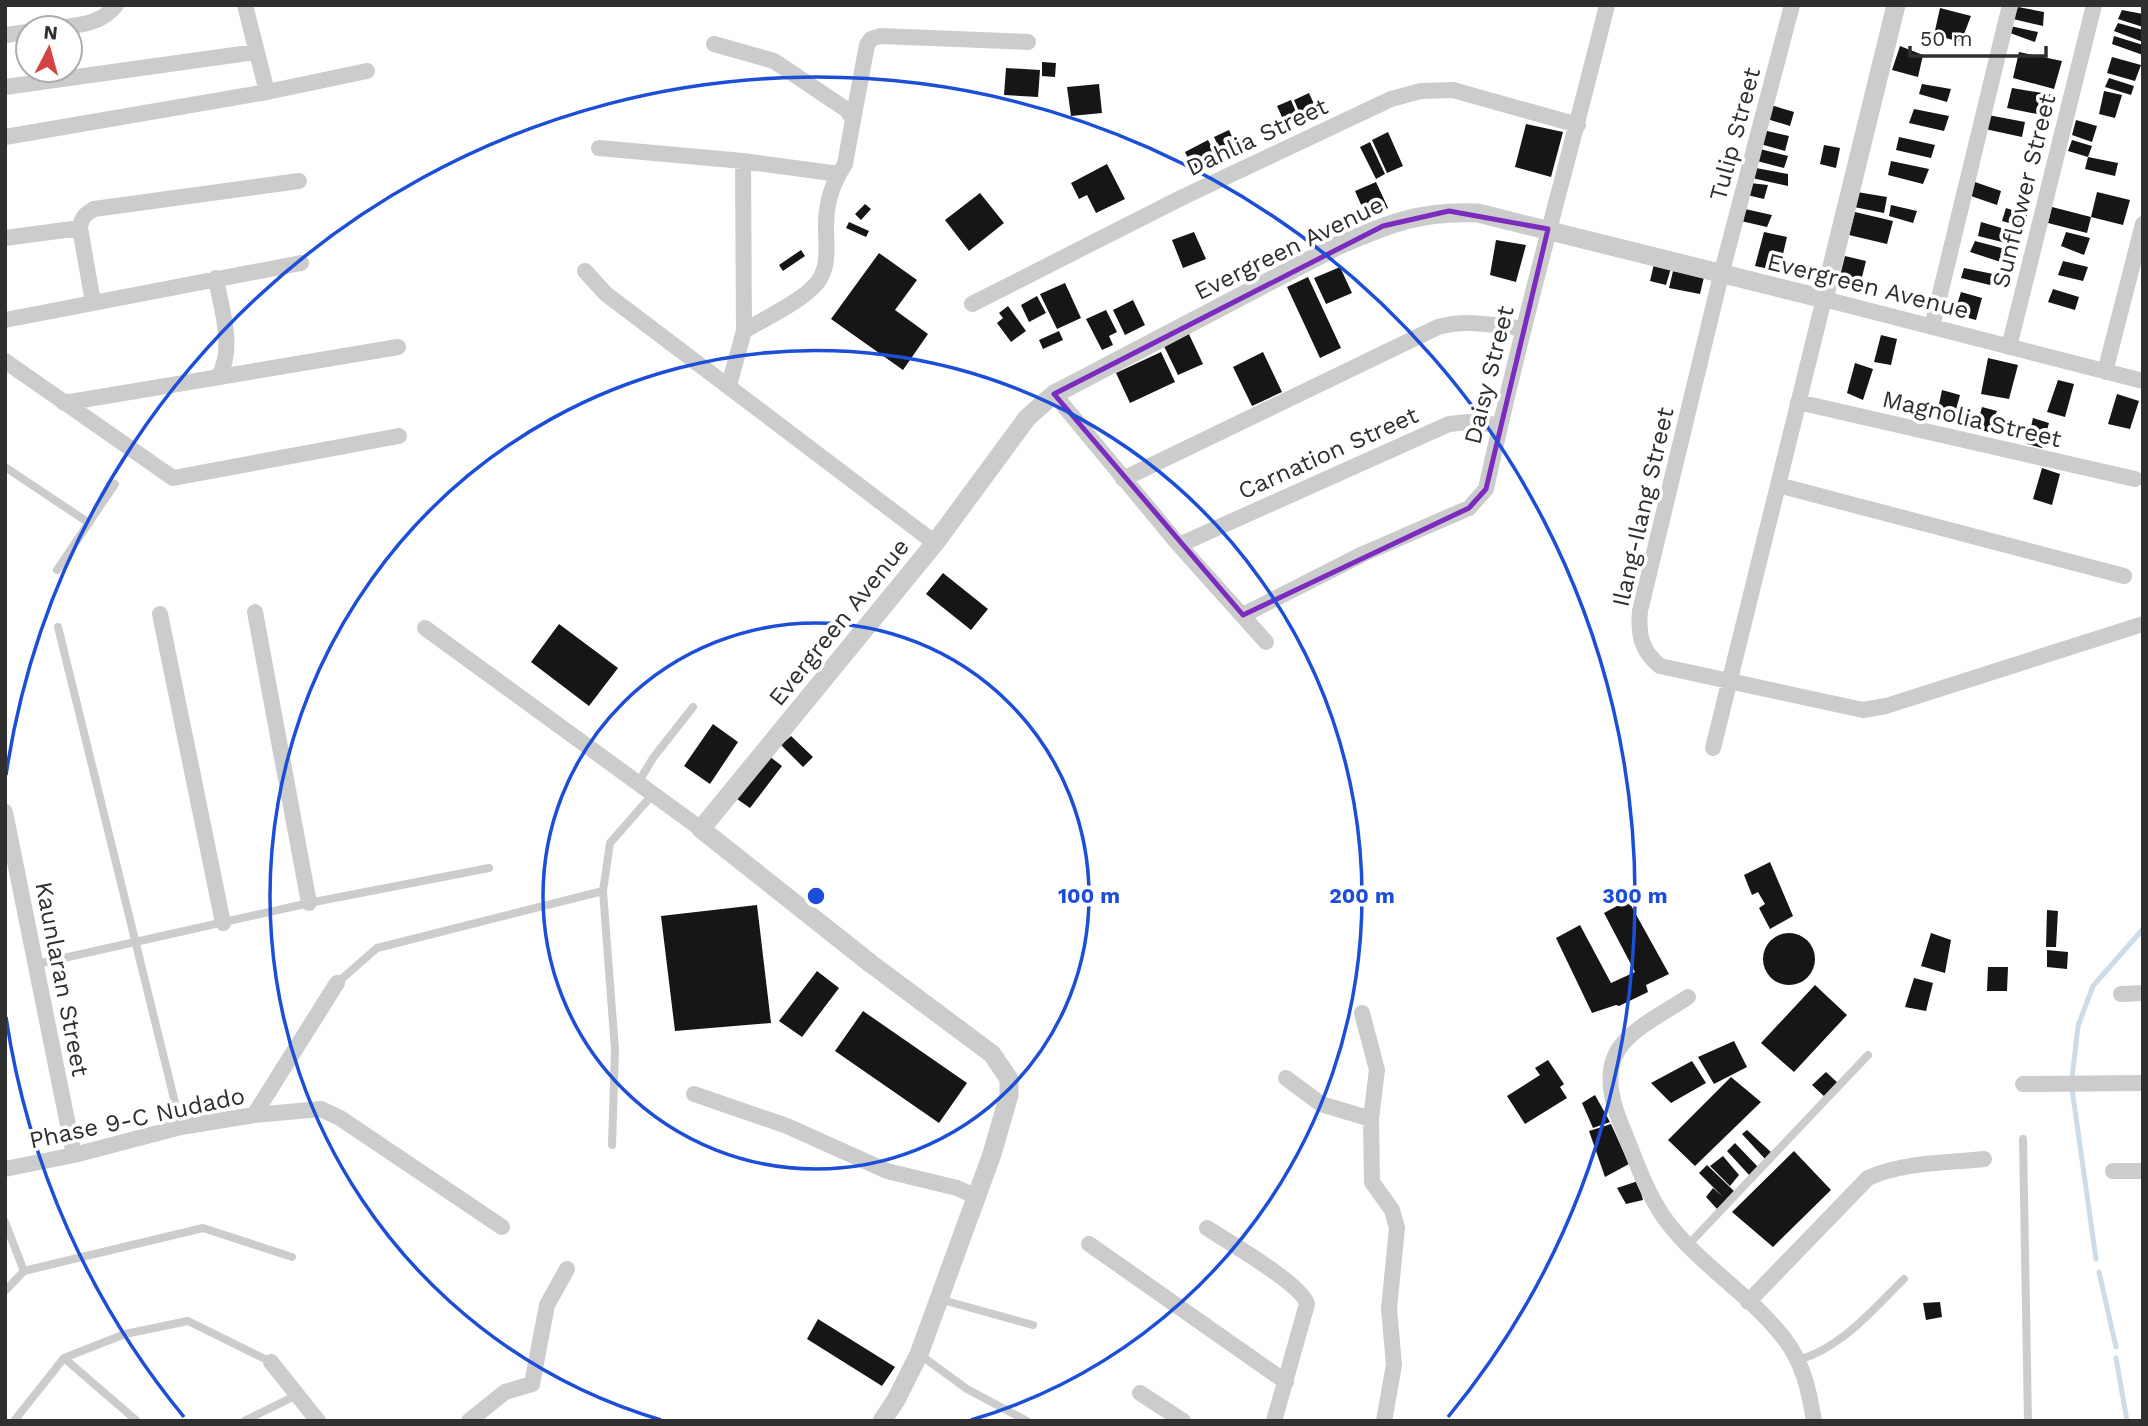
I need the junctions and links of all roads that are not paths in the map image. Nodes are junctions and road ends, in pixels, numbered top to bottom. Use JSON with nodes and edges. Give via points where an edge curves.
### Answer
{"nodes":[{"id":1,"x":116,"y":5,"type":"edge"},
{"id":2,"x":245,"y":5,"type":"edge"},
{"id":3,"x":1607,"y":5,"type":"edge"},
{"id":4,"x":1792,"y":5,"type":"edge"},
{"id":5,"x":1896,"y":5,"type":"edge"},
{"id":6,"x":2010,"y":5,"type":"edge"},
{"id":7,"x":2094,"y":5,"type":"edge"},
{"id":8,"x":84,"y":24,"type":"edge"},
{"id":9,"x":1028,"y":42,"type":"dead end"},
{"id":10,"x":714,"y":44,"type":"dead end"},
{"id":11,"x":256,"y":52,"type":"junction"},
{"id":12,"x":367,"y":71,"type":"dead end"},
{"id":13,"x":5,"y":87,"type":"edge"},
{"id":14,"x":267,"y":92,"type":"junction"},
{"id":15,"x":853,"y":120,"type":"junction"},
{"id":16,"x":1578,"y":124,"type":"junction"},
{"id":17,"x":5,"y":136,"type":"edge"},
{"id":18,"x":599,"y":148,"type":"dead end"},
{"id":19,"x":743,"y":161,"type":"junction"},
{"id":20,"x":839,"y":174,"type":"junction"},
{"id":21,"x":299,"y":181,"type":"dead end"},
{"id":22,"x":2143,"y":224,"type":"edge"},
{"id":23,"x":80,"y":228,"type":"junction"},
{"id":24,"x":1548,"y":229,"type":"junction"},
{"id":25,"x":5,"y":238,"type":"edge"},
{"id":26,"x":301,"y":262,"type":"dead end"},
{"id":27,"x":585,"y":271,"type":"dead end"},
{"id":28,"x":1721,"y":275,"type":"junction"},
{"id":29,"x":216,"y":278,"type":"junction"},
{"id":30,"x":1824,"y":299,"type":"junction"},
{"id":31,"x":93,"y":302,"type":"junction"},
{"id":32,"x":972,"y":304,"type":"dead end"},
{"id":33,"x":5,"y":320,"type":"edge"},
{"id":34,"x":1931,"y":327,"type":"junction"},
{"id":35,"x":1524,"y":329,"type":"junction"},
{"id":36,"x":744,"y":331,"type":"junction"},
{"id":37,"x":398,"y":347,"type":"dead end"},
{"id":38,"x":2009,"y":347,"type":"junction"},
{"id":39,"x":6,"y":364,"type":"edge"},
{"id":40,"x":2105,"y":372,"type":"junction"},
{"id":41,"x":219,"y":376,"type":"junction"},
{"id":42,"x":2143,"y":382,"type":"edge"},
{"id":43,"x":729,"y":385,"type":"junction"},
{"id":44,"x":1054,"y":394,"type":"junction"},
{"id":45,"x":1798,"y":402,"type":"junction"},
{"id":46,"x":64,"y":403,"type":"junction"},
{"id":47,"x":1500,"y":425,"type":"junction"},
{"id":48,"x":399,"y":436,"type":"dead end"},
{"id":49,"x":5,"y":467,"type":"edge"},
{"id":50,"x":1123,"y":479,"type":"junction"},
{"id":51,"x":2135,"y":479,"type":"dead end"},
{"id":52,"x":115,"y":484,"type":"dead end"},
{"id":53,"x":1778,"y":485,"type":"junction"},
{"id":54,"x":89,"y":523,"type":"junction"},
{"id":55,"x":935,"y":543,"type":"junction"},
{"id":56,"x":1179,"y":545,"type":"junction"},
{"id":57,"x":57,"y":569,"type":"dead end"},
{"id":58,"x":2124,"y":576,"type":"dead end"},
{"id":59,"x":255,"y":611,"type":"dead end"},
{"id":60,"x":160,"y":614,"type":"dead end"},
{"id":61,"x":1243,"y":615,"type":"junction"},
{"id":62,"x":2143,"y":624,"type":"edge"},
{"id":63,"x":58,"y":627,"type":"dead end"},
{"id":64,"x":425,"y":628,"type":"dead end"},
{"id":65,"x":1266,"y":642,"type":"dead end"},
{"id":66,"x":1730,"y":680,"type":"junction"},
{"id":67,"x":693,"y":707,"type":"dead end"},
{"id":68,"x":1713,"y":748,"type":"dead end"},
{"id":69,"x":638,"y":783,"type":"junction"},
{"id":70,"x":653,"y":794,"type":"junction"},
{"id":71,"x":5,"y":812,"type":"edge"},
{"id":72,"x":701,"y":829,"type":"junction"},
{"id":73,"x":489,"y":868,"type":"dead end"},
{"id":74,"x":603,"y":891,"type":"junction"},
{"id":75,"x":309,"y":903,"type":"junction"},
{"id":76,"x":223,"y":923,"type":"junction"},
{"id":77,"x":136,"y":942,"type":"junction"},
{"id":78,"x":37,"y":964,"type":"junction"},
{"id":79,"x":337,"y":983,"type":"joint"},
{"id":80,"x":2143,"y":993,"type":"edge"},
{"id":81,"x":2121,"y":994,"type":"dead end"},
{"id":82,"x":1688,"y":997,"type":"dead end"},
{"id":83,"x":1362,"y":1013,"type":"dead end"},
{"id":84,"x":1868,"y":1055,"type":"dead end"},
{"id":85,"x":1286,"y":1078,"type":"dead end"},
{"id":86,"x":2143,"y":1083,"type":"edge"},
{"id":87,"x":2022,"y":1084,"type":"dead end"},
{"id":88,"x":694,"y":1094,"type":"dead end"},
{"id":89,"x":254,"y":1115,"type":"junction"},
{"id":90,"x":1371,"y":1119,"type":"junction"},
{"id":91,"x":181,"y":1127,"type":"junction"},
{"id":92,"x":2023,"y":1139,"type":"dead end"},
{"id":93,"x":612,"y":1145,"type":"dead end"},
{"id":94,"x":74,"y":1155,"type":"junction"},
{"id":95,"x":1984,"y":1159,"type":"dead end"},
{"id":96,"x":5,"y":1170,"type":"edge"},
{"id":97,"x":2113,"y":1171,"type":"dead end"},
{"id":98,"x":2143,"y":1171,"type":"edge"},
{"id":99,"x":977,"y":1197,"type":"junction"},
{"id":100,"x":5,"y":1222,"type":"edge"},
{"id":101,"x":502,"y":1227,"type":"dead end"},
{"id":102,"x":1207,"y":1228,"type":"dead end"},
{"id":103,"x":1089,"y":1244,"type":"dead end"},
{"id":104,"x":1688,"y":1245,"type":"junction"},
{"id":105,"x":292,"y":1257,"type":"dead end"},
{"id":106,"x":567,"y":1269,"type":"dead end"},
{"id":107,"x":24,"y":1271,"type":"junction"},
{"id":108,"x":1904,"y":1279,"type":"dead end"},
{"id":109,"x":5,"y":1291,"type":"edge"},
{"id":110,"x":939,"y":1299,"type":"junction"},
{"id":111,"x":1748,"y":1302,"type":"junction"},
{"id":112,"x":1033,"y":1325,"type":"dead end"},
{"id":113,"x":919,"y":1354,"type":"junction"},
{"id":114,"x":64,"y":1358,"type":"junction"},
{"id":115,"x":1798,"y":1360,"type":"junction"},
{"id":116,"x":271,"y":1362,"type":"joint"},
{"id":117,"x":1286,"y":1382,"type":"junction"},
{"id":118,"x":1140,"y":1393,"type":"dead end"},
{"id":119,"x":297,"y":1395,"type":"junction"},
{"id":120,"x":14,"y":1421,"type":"edge"},
{"id":121,"x":137,"y":1421,"type":"edge"},
{"id":122,"x":244,"y":1421,"type":"edge"},
{"id":123,"x":318,"y":1421,"type":"edge"},
{"id":124,"x":469,"y":1421,"type":"edge"},
{"id":125,"x":882,"y":1421,"type":"edge"},
{"id":126,"x":1027,"y":1421,"type":"edge"},
{"id":127,"x":1183,"y":1421,"type":"edge"},
{"id":128,"x":1274,"y":1421,"type":"edge"},
{"id":129,"x":1384,"y":1421,"type":"edge"},
{"id":130,"x":1814,"y":1421,"type":"edge"},
{"id":131,"x":2028,"y":1421,"type":"edge"}],
"edges":[{"from":1,"to":8,"type":"street","via":[[105,17]]},
{"from":2,"to":11,"type":"street"},
{"from":3,"to":16,"type":"street","name":"Daisy Street"},
{"from":4,"to":28,"type":"street","name":"Tulip Street"},
{"from":5,"to":30,"type":"street"},
{"from":6,"to":34,"type":"street"},
{"from":7,"to":38,"type":"street","name":"Sunflower Street"},
{"from":9,"to":15,"type":"street","via":[[871,39]]},
{"from":10,"to":15,"type":"street","via":[[774,61],[848,110]]},
{"from":11,"to":13,"type":"street"},
{"from":11,"to":14,"type":"street"},
{"from":12,"to":14,"type":"street"},
{"from":14,"to":17,"type":"street"},
{"from":15,"to":20,"type":"street"},
{"from":16,"to":24,"type":"street","name":"Daisy Street"},
{"from":16,"to":32,"type":"street","name":"Dahlia Street","via":[[1453,90],[1421,91],[1391,99]]},
{"from":18,"to":19,"type":"street"},
{"from":19,"to":20,"type":"street"},
{"from":19,"to":36,"type":"street"},
{"from":20,"to":36,"type":"street","via":[[830,191],[826,259],[816,285]]},
{"from":21,"to":23,"type":"street","via":[[94,209],[81,220]]},
{"from":22,"to":40,"type":"street"},
{"from":23,"to":25,"type":"street"},
{"from":23,"to":31,"type":"street"},
{"from":24,"to":28,"type":"street","name":"Evergreen Avenue"},
{"from":24,"to":35,"type":"street","name":"Daisy Street"},
{"from":24,"to":44,"type":"street","name":"Evergreen Avenue","via":[[1450,211],[1383,226]]},
{"from":26,"to":29,"type":"street"},
{"from":27,"to":43,"type":"street","via":[[606,294]]},
{"from":28,"to":30,"type":"street","name":"Evergreen Avenue"},
{"from":28,"to":66,"type":"street","name":"Ilang-Ilang Street","via":[[1638,630],[1649,657],[1660,666]]},
{"from":29,"to":31,"type":"street"},
{"from":29,"to":41,"type":"street","via":[[227,344]]},
{"from":30,"to":34,"type":"street","name":"Evergreen Avenue"},
{"from":30,"to":45,"type":"street"},
{"from":31,"to":33,"type":"street"},
{"from":34,"to":38,"type":"street","name":"Evergreen Avenue"},
{"from":35,"to":47,"type":"street","name":"Daisy Street"},
{"from":35,"to":50,"type":"street","via":[[1476,322],[1438,327]]},
{"from":36,"to":43,"type":"street"},
{"from":37,"to":41,"type":"street"},
{"from":38,"to":40,"type":"street","name":"Evergreen Avenue"},
{"from":39,"to":46,"type":"street"},
{"from":40,"to":42,"type":"street","name":"Evergreen Avenue"},
{"from":41,"to":46,"type":"street"},
{"from":43,"to":55,"type":"street"},
{"from":44,"to":50,"type":"street"},
{"from":44,"to":55,"type":"street","name":"Evergreen Avenue","via":[[1027,418]]},
{"from":45,"to":51,"type":"street","name":"Magnolia Street"},
{"from":45,"to":53,"type":"street"},
{"from":46,"to":48,"type":"street","via":[[173,478]]},
{"from":47,"to":56,"type":"street","name":"Carnation Street","via":[[1449,424]]},
{"from":47,"to":61,"type":"street","name":"Daisy Street","via":[[1486,489],[1469,508],[1363,554]]},
{"from":49,"to":54,"type":"lane"},
{"from":50,"to":56,"type":"street"},
{"from":52,"to":54,"type":"lane"},
{"from":53,"to":58,"type":"street"},
{"from":53,"to":66,"type":"street"},
{"from":54,"to":57,"type":"lane"},
{"from":55,"to":72,"type":"street","name":"Evergreen Avenue"},
{"from":56,"to":61,"type":"street"},
{"from":59,"to":75,"type":"street"},
{"from":60,"to":76,"type":"street"},
{"from":61,"to":65,"type":"street"},
{"from":62,"to":66,"type":"street","name":"Ilang-Ilang Street","via":[[1863,710]]},
{"from":63,"to":77,"type":"lane"},
{"from":64,"to":69,"type":"street"},
{"from":66,"to":68,"type":"street"},
{"from":67,"to":69,"type":"lane"},
{"from":69,"to":70,"type":"street"},
{"from":70,"to":72,"type":"street"},
{"from":70,"to":74,"type":"lane","via":[[610,843]]},
{"from":71,"to":78,"type":"street","name":"Kaunlaran Street"},
{"from":72,"to":99,"type":"street","via":[[992,1055],[1009,1079],[1009,1096]]},
{"from":73,"to":75,"type":"lane"},
{"from":74,"to":79,"type":"lane","via":[[377,948]]},
{"from":74,"to":93,"type":"lane","via":[[615,1050]]},
{"from":75,"to":76,"type":"lane"},
{"from":76,"to":77,"type":"lane"},
{"from":77,"to":78,"type":"lane"},
{"from":77,"to":91,"type":"lane"},
{"from":78,"to":94,"type":"street","name":"Kaunlaran Street"},
{"from":79,"to":89,"type":"street"},
{"from":80,"to":81,"type":"street"},
{"from":82,"to":104,"type":"street","via":[[1627,1038],[1615,1056],[1610,1076],[1619,1120],[1640,1173],[1662,1215]]},
{"from":83,"to":90,"type":"street","via":[[1377,1070]]},
{"from":84,"to":104,"type":"lane"},
{"from":85,"to":90,"type":"street","via":[[1321,1104]]},
{"from":86,"to":87,"type":"street"},
{"from":88,"to":99,"type":"street","via":[[787,1126],[887,1171]]},
{"from":89,"to":91,"type":"street","name":"Phase 9-C Nudado"},
{"from":89,"to":101,"type":"street","name":"Phase 9-C Nudado","via":[[321,1109]]},
{"from":90,"to":129,"type":"street","via":[[1372,1182],[1392,1210],[1397,1228],[1389,1310],[1394,1365]]},
{"from":91,"to":94,"type":"street","name":"Phase 9-C Nudado"},
{"from":92,"to":131,"type":"lane"},
{"from":94,"to":96,"type":"street","name":"Phase 9-C Nudado"},
{"from":95,"to":111,"type":"street","via":[[1900,1168],[1868,1178]]},
{"from":97,"to":98,"type":"street"},
{"from":99,"to":110,"type":"street"},
{"from":100,"to":107,"type":"lane"},
{"from":102,"to":117,"type":"street","via":[[1305,1296],[1306,1310]]},
{"from":103,"to":117,"type":"street"},
{"from":104,"to":111,"type":"street"},
{"from":105,"to":107,"type":"lane","via":[[203,1228]]},
{"from":106,"to":124,"type":"street","via":[[547,1305],[532,1384],[505,1392]]},
{"from":107,"to":109,"type":"lane"},
{"from":108,"to":115,"type":"lane","via":[[1842,1338]]},
{"from":110,"to":112,"type":"lane"},
{"from":110,"to":113,"type":"street"},
{"from":111,"to":115,"type":"street","via":[[1783,1337]]},
{"from":113,"to":125,"type":"street"},
{"from":113,"to":126,"type":"lane","via":[[967,1389]]},
{"from":114,"to":116,"type":"lane","via":[[125,1334],[188,1321]]},
{"from":114,"to":120,"type":"lane"},
{"from":114,"to":121,"type":"lane"},
{"from":115,"to":130,"type":"street"},
{"from":116,"to":119,"type":"street"},
{"from":117,"to":128,"type":"street"},
{"from":118,"to":127,"type":"street"},
{"from":119,"to":122,"type":"lane"},
{"from":119,"to":123,"type":"street"}]}
